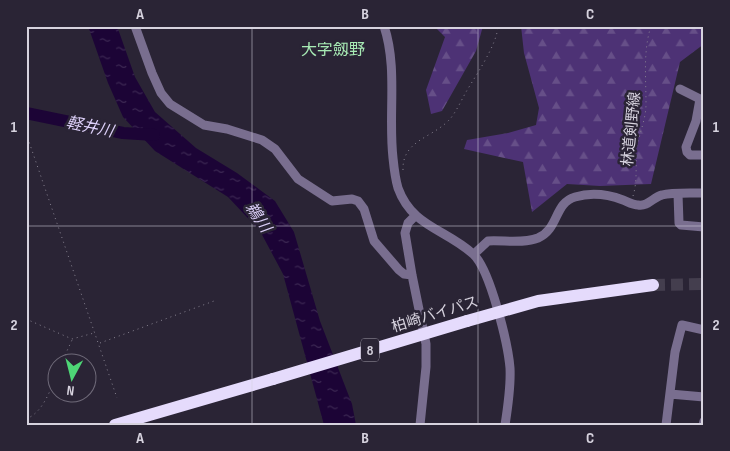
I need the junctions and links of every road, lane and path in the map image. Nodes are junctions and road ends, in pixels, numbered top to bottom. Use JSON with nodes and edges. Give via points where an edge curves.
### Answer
{"nodes":[{"id":1,"x":135,"y":26,"type":"edge"},
{"id":2,"x":384,"y":26,"type":"edge"},
{"id":3,"x":498,"y":26,"type":"edge"},
{"id":4,"x":651,"y":26,"type":"edge"},
{"id":5,"x":680,"y":89,"type":"dead end"},
{"id":6,"x":702,"y":100,"type":"edge"},
{"id":7,"x":26,"y":133,"type":"edge"},
{"id":8,"x":704,"y":155,"type":"edge"},
{"id":9,"x":398,"y":189,"type":"junction"},
{"id":10,"x":704,"y":193,"type":"edge"},
{"id":11,"x":678,"y":194,"type":"junction"},
{"id":12,"x":631,"y":203,"type":"junction"},
{"id":13,"x":415,"y":216,"type":"junction"},
{"id":14,"x":704,"y":227,"type":"edge"},
{"id":15,"x":474,"y":254,"type":"junction"},
{"id":16,"x":412,"y":275,"type":"junction"},
{"id":17,"x":653,"y":285,"type":"tunnel mouth"},
{"id":18,"x":214,"y":301,"type":"dead end"},
{"id":19,"x":498,"y":312,"type":"junction"},
{"id":20,"x":26,"y":319,"type":"edge"},
{"id":21,"x":704,"y":330,"type":"edge"},
{"id":22,"x":94,"y":333,"type":"junction"},
{"id":23,"x":72,"y":339,"type":"junction"},
{"id":24,"x":99,"y":344,"type":"junction"},
{"id":25,"x":66,"y":354,"type":"edge"},
{"id":26,"x":48,"y":394,"type":"edge"},
{"id":27,"x":670,"y":394,"type":"junction"},
{"id":28,"x":704,"y":397,"type":"edge"},
{"id":29,"x":117,"y":398,"type":"dead end"},
{"id":30,"x":26,"y":419,"type":"edge"},
{"id":31,"x":704,"y":421,"type":"edge"},
{"id":32,"x":115,"y":425,"type":"edge"},
{"id":33,"x":420,"y":425,"type":"edge"},
{"id":34,"x":505,"y":425,"type":"edge"},
{"id":35,"x":666,"y":425,"type":"edge"},
{"id":36,"x":703,"y":425,"type":"edge"}],
"edges":[{"from":1,"to":16,"type":"street","via":[[152,73],[170,104],[204,125],[262,140],[275,149],[298,179],[332,201],[358,201],[364,209],[374,241],[399,270]]},
{"from":2,"to":9,"type":"street","via":[[391,58],[392,139]]},
{"from":3,"to":9,"type":"path","via":[[485,59],[451,118],[406,152],[403,183]]},
{"from":4,"to":12,"type":"path","name":"林道剣野線","via":[[646,45],[646,106],[637,146],[637,173]]},
{"from":5,"to":6,"type":"street"},
{"from":6,"to":8,"type":"street","via":[[686,146],[690,155]]},
{"from":7,"to":22,"type":"path"},
{"from":9,"to":13,"type":"street"},
{"from":10,"to":11,"type":"street"},
{"from":11,"to":12,"type":"street","via":[[661,195],[647,205]]},
{"from":11,"to":14,"type":"street","via":[[679,223]]},
{"from":12,"to":15,"type":"street","via":[[596,193],[574,197],[561,207],[552,228],[545,234],[527,241],[488,241]]},
{"from":13,"to":15,"type":"street"},
{"from":13,"to":16,"type":"street","via":[[405,233]]},
{"from":15,"to":19,"type":"street","via":[[484,269]]},
{"from":16,"to":33,"type":"street","via":[[426,344]]},
{"from":17,"to":19,"type":"highway","name":"柏崎バイパス","number":"8","via":[[538,301]]},
{"from":18,"to":24,"type":"path"},
{"from":19,"to":32,"type":"highway","name":"柏崎バイパス","number":"8","bridge":true},
{"from":19,"to":34,"type":"street","via":[[510,367]]},
{"from":20,"to":23,"type":"path"},
{"from":21,"to":27,"type":"street","via":[[682,325]]},
{"from":22,"to":23,"type":"path"},
{"from":22,"to":24,"type":"path"},
{"from":23,"to":25,"type":"path"},
{"from":24,"to":29,"type":"path"},
{"from":26,"to":30,"type":"path","via":[[43,405]]},
{"from":27,"to":28,"type":"street"},
{"from":27,"to":35,"type":"street"},
{"from":31,"to":36,"type":"street"}]}
